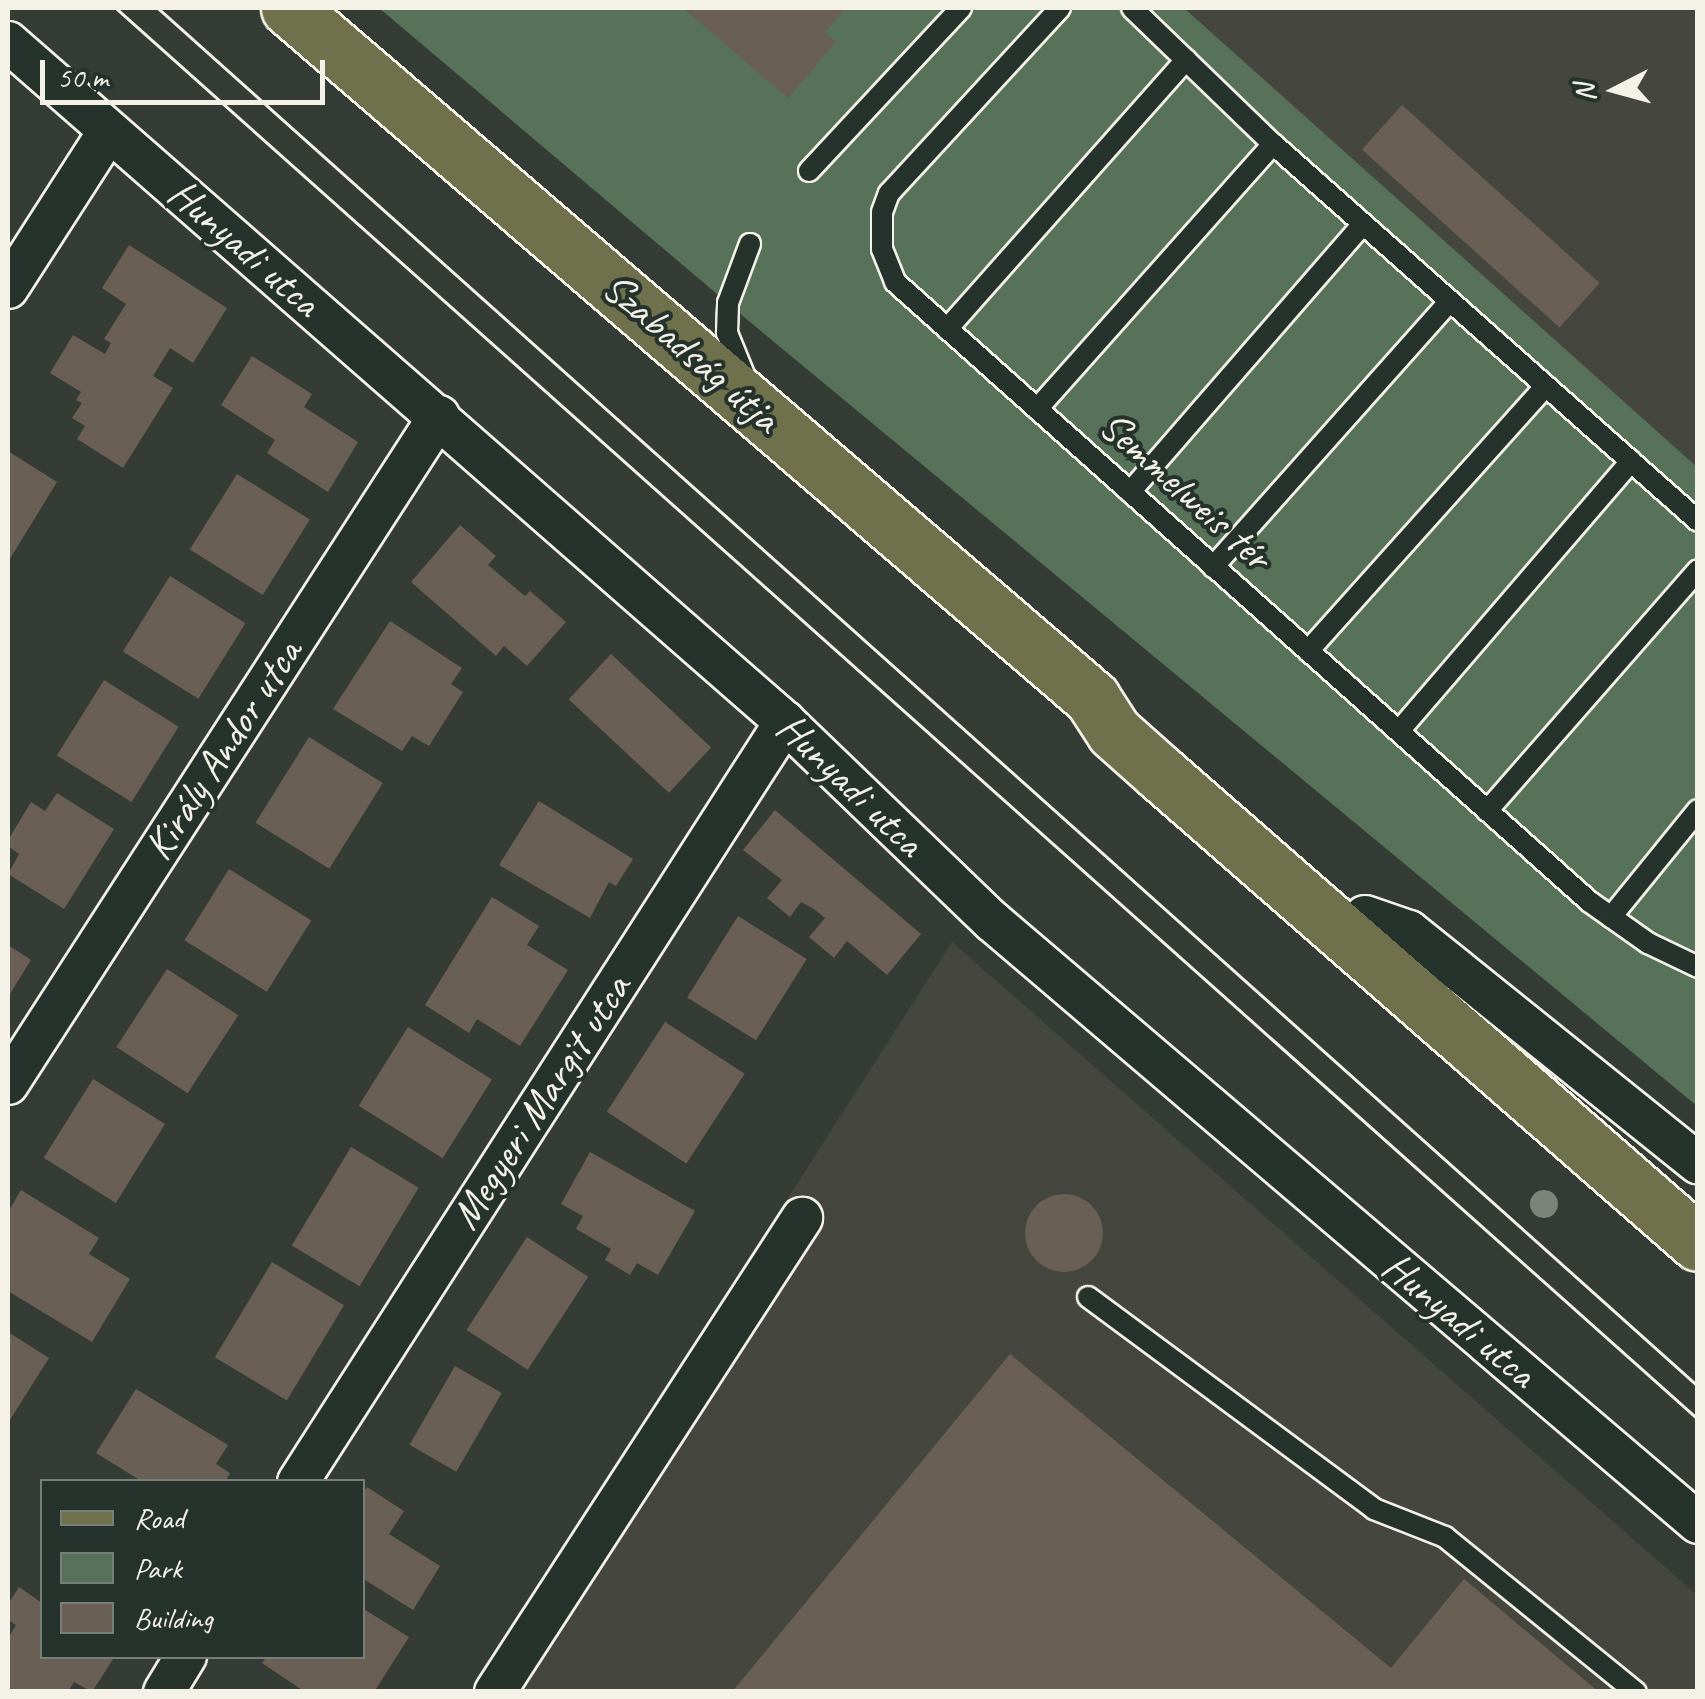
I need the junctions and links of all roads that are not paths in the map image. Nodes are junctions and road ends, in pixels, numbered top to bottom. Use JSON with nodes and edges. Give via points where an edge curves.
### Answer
{"nodes":[{"id":1,"x":289,"y":8,"type":"edge"},
{"id":2,"x":961,"y":8,"type":"edge"},
{"id":3,"x":1060,"y":8,"type":"edge"},
{"id":4,"x":1132,"y":8,"type":"edge"},
{"id":5,"x":8,"y":42,"type":"edge"},
{"id":6,"x":1186,"y":60,"type":"junction"},
{"id":7,"x":108,"y":132,"type":"junction"},
{"id":8,"x":1273,"y":144,"type":"junction"},
{"id":9,"x":808,"y":170,"type":"dead end"},
{"id":10,"x":1363,"y":224,"type":"junction"},
{"id":11,"x":750,"y":244,"type":"dead end"},
{"id":12,"x":8,"y":288,"type":"edge"},
{"id":13,"x":1450,"y":301,"type":"junction"},
{"id":14,"x":946,"y":329,"type":"junction"},
{"id":15,"x":1546,"y":386,"type":"junction"},
{"id":16,"x":1037,"y":409,"type":"junction"},
{"id":17,"x":439,"y":416,"type":"junction"},
{"id":18,"x":771,"y":422,"type":"junction"},
{"id":19,"x":1631,"y":462,"type":"junction"},
{"id":20,"x":1130,"y":492,"type":"junction"},
{"id":21,"x":1698,"y":521,"type":"edge"},
{"id":22,"x":1214,"y":567,"type":"junction"},
{"id":23,"x":1698,"y":570,"type":"edge"},
{"id":24,"x":1308,"y":650,"type":"junction"},
{"id":25,"x":1092,"y":698,"type":"junction"},
{"id":26,"x":785,"y":722,"type":"junction"},
{"id":27,"x":1398,"y":731,"type":"junction"},
{"id":28,"x":1160,"y":773,"type":"junction"},
{"id":29,"x":1698,"y":810,"type":"edge"},
{"id":30,"x":1488,"y":811,"type":"junction"},
{"id":31,"x":1365,"y":916,"type":"junction"},
{"id":32,"x":1611,"y":916,"type":"junction"},
{"id":33,"x":1698,"y":967,"type":"edge"},
{"id":34,"x":8,"y":1084,"type":"edge"},
{"id":35,"x":1698,"y":1163,"type":"edge"},
{"id":36,"x":1698,"y":1206,"type":"edge"},
{"id":37,"x":802,"y":1218,"type":"dead end"},
{"id":38,"x":1698,"y":1243,"type":"edge"},
{"id":39,"x":1698,"y":1273,"type":"edge"},
{"id":40,"x":1088,"y":1297,"type":"dead end"},
{"id":41,"x":300,"y":1479,"type":"edge"},
{"id":42,"x":1698,"y":1523,"type":"edge"},
{"id":43,"x":184,"y":1659,"type":"edge"},
{"id":44,"x":164,"y":1692,"type":"edge"},
{"id":45,"x":495,"y":1692,"type":"edge"},
{"id":46,"x":1636,"y":1692,"type":"edge"}],
"edges":[{"from":1,"to":18,"type":"main road","name":"Szabadság útja"},
{"from":2,"to":9,"type":"lane"},
{"from":3,"to":14,"type":"lane","name":"Semmelweis tér","via":[[889,193],[881,233],[887,265],[895,282]]},
{"from":4,"to":6,"type":"lane"},
{"from":5,"to":7,"type":"street","name":"Hunyadi utca"},
{"from":6,"to":8,"type":"lane"},
{"from":6,"to":14,"type":"lane"},
{"from":7,"to":12,"type":"street"},
{"from":7,"to":17,"type":"street","name":"Hunyadi utca"},
{"from":8,"to":10,"type":"lane"},
{"from":8,"to":16,"type":"lane"},
{"from":10,"to":13,"type":"lane"},
{"from":10,"to":20,"type":"lane"},
{"from":11,"to":18,"type":"lane","via":[[733,280],[728,333],[735,360]]},
{"from":13,"to":15,"type":"lane"},
{"from":13,"to":22,"type":"lane"},
{"from":14,"to":16,"type":"lane","name":"Semmelweis tér"},
{"from":15,"to":19,"type":"lane"},
{"from":15,"to":24,"type":"lane"},
{"from":16,"to":20,"type":"lane","name":"Semmelweis tér"},
{"from":17,"to":26,"type":"street","name":"Hunyadi utca"},
{"from":17,"to":34,"type":"street","name":"Király Andor utca"},
{"from":18,"to":25,"type":"main road","name":"Szabadság útja"},
{"from":19,"to":21,"type":"lane"},
{"from":19,"to":27,"type":"lane"},
{"from":20,"to":22,"type":"lane","name":"Semmelweis tér"},
{"from":22,"to":24,"type":"lane","name":"Semmelweis tér"},
{"from":23,"to":30,"type":"lane"},
{"from":24,"to":27,"type":"lane","name":"Semmelweis tér"},
{"from":25,"to":28,"type":"main road","via":[[1114,732]]},
{"from":25,"to":31,"type":"main road","via":[[1130,710]]},
{"from":26,"to":41,"type":"street","name":"Megyeri Margit utca"},
{"from":26,"to":42,"type":"street","name":"Hunyadi utca","via":[[992,922]]},
{"from":27,"to":30,"type":"lane","name":"Semmelweis tér"},
{"from":28,"to":38,"type":"main road"},
{"from":28,"to":39,"type":"street","via":[[1182,813]]},
{"from":29,"to":32,"type":"lane"},
{"from":30,"to":32,"type":"lane","name":"Semmelweis tér"},
{"from":31,"to":35,"type":"street","via":[[1409,931]]},
{"from":31,"to":36,"type":"main road"},
{"from":32,"to":33,"type":"lane","name":"Semmelweis tér"},
{"from":37,"to":45,"type":"street"},
{"from":40,"to":46,"type":"lane","via":[[1374,1509],[1445,1537]]},
{"from":43,"to":44,"type":"street"}]}
